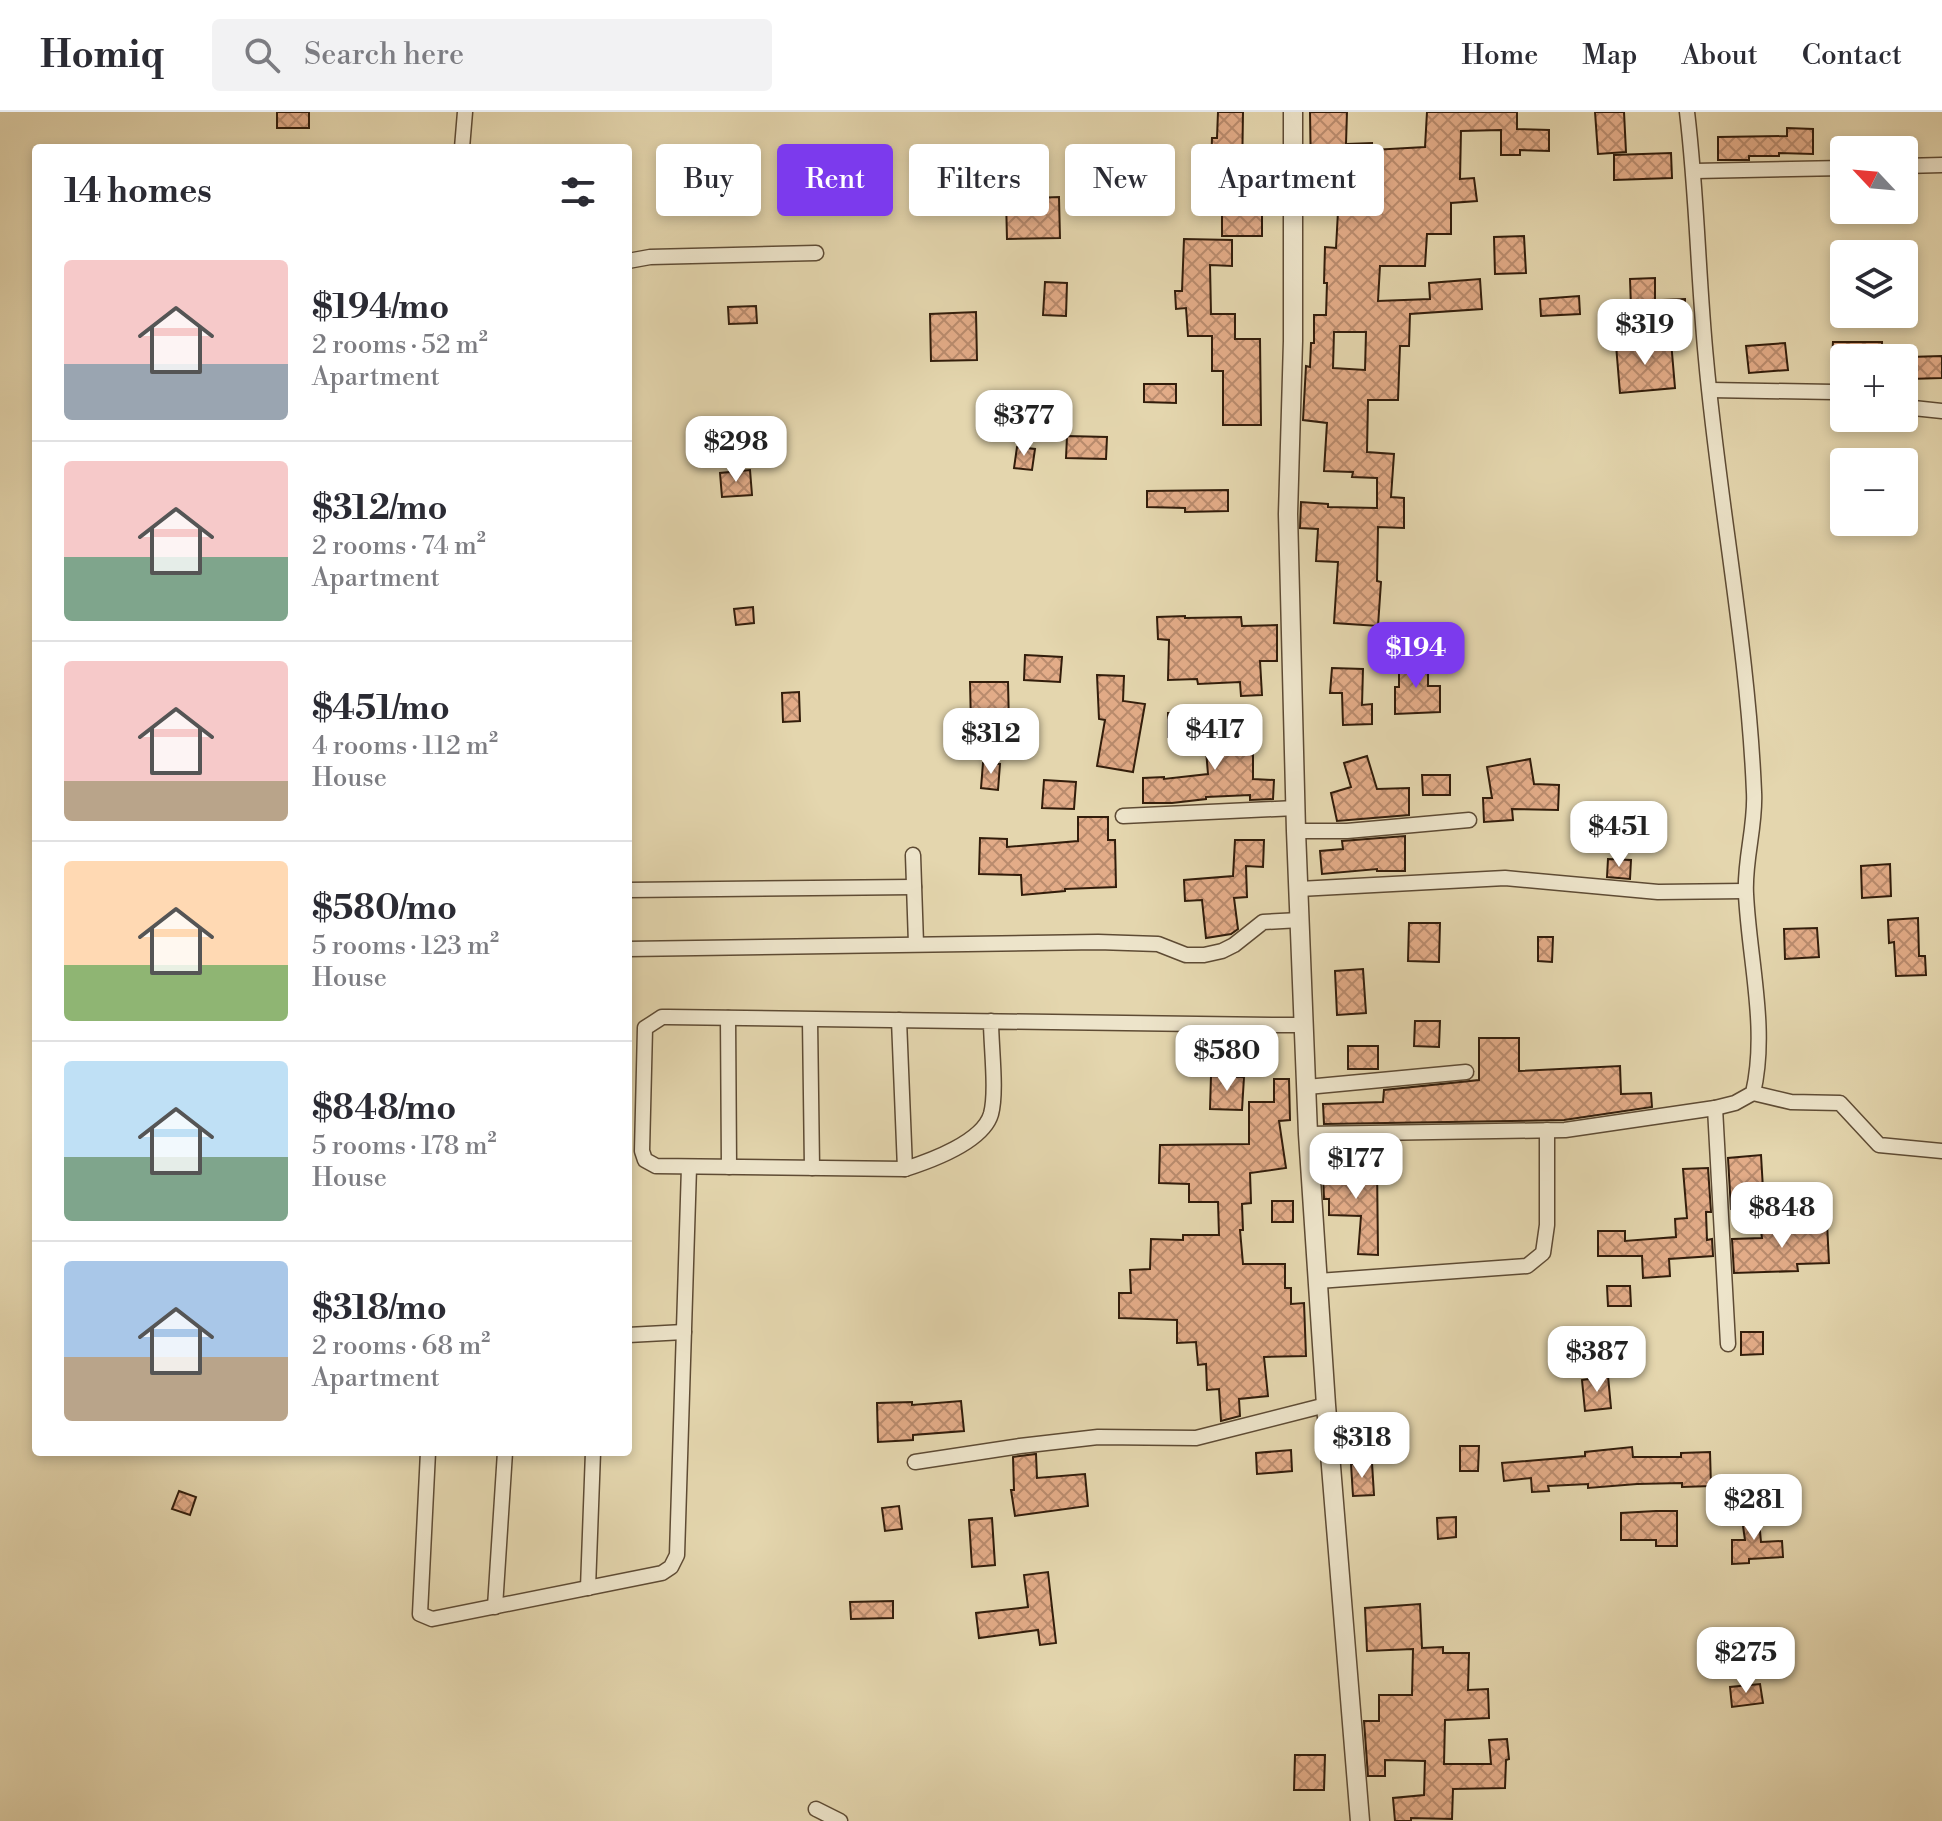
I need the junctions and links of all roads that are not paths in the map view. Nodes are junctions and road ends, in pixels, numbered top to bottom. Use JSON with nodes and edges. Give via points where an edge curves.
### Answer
{"nodes":[{"id":1,"x":465,"y":112,"type":"edge"},
{"id":2,"x":1293,"y":112,"type":"edge"},
{"id":3,"x":1687,"y":112,"type":"edge"},
{"id":4,"x":462,"y":144,"type":"edge"},
{"id":5,"x":1942,"y":165,"type":"edge"},
{"id":6,"x":1918,"y":166,"type":"edge"},
{"id":7,"x":1830,"y":168,"type":"edge"},
{"id":8,"x":1695,"y":171,"type":"junction"},
{"id":9,"x":816,"y":253,"type":"dead end"},
{"id":10,"x":632,"y":260,"type":"edge"},
{"id":11,"x":1710,"y":390,"type":"junction"},
{"id":12,"x":1830,"y":392,"type":"edge"},
{"id":13,"x":1918,"y":408,"type":"edge"},
{"id":14,"x":1942,"y":411,"type":"edge"},
{"id":15,"x":1296,"y":808,"type":"junction"},
{"id":16,"x":1123,"y":816,"type":"dead end"},
{"id":17,"x":1469,"y":820,"type":"dead end"},
{"id":18,"x":1296,"y":831,"type":"junction"},
{"id":19,"x":913,"y":855,"type":"dead end"},
{"id":20,"x":914,"y":887,"type":"junction"},
{"id":21,"x":1299,"y":889,"type":"junction"},
{"id":22,"x":632,"y":890,"type":"edge"},
{"id":23,"x":1745,"y":891,"type":"junction"},
{"id":24,"x":1300,"y":920,"type":"junction"},
{"id":25,"x":916,"y":944,"type":"junction"},
{"id":26,"x":632,"y":949,"type":"edge"},
{"id":27,"x":728,"y":1018,"type":"junction"},
{"id":28,"x":810,"y":1020,"type":"junction"},
{"id":29,"x":899,"y":1020,"type":"junction"},
{"id":30,"x":991,"y":1021,"type":"junction"},
{"id":31,"x":1304,"y":1025,"type":"junction"},
{"id":32,"x":1466,"y":1072,"type":"dead end"},
{"id":33,"x":1307,"y":1087,"type":"junction"},
{"id":34,"x":1753,"y":1093,"type":"junction"},
{"id":35,"x":1715,"y":1108,"type":"junction"},
{"id":36,"x":1547,"y":1130,"type":"junction"},
{"id":37,"x":1308,"y":1134,"type":"junction"},
{"id":38,"x":1942,"y":1151,"type":"edge"},
{"id":39,"x":689,"y":1167,"type":"junction"},
{"id":40,"x":729,"y":1167,"type":"junction"},
{"id":41,"x":812,"y":1168,"type":"junction"},
{"id":42,"x":905,"y":1169,"type":"junction"},
{"id":43,"x":1318,"y":1281,"type":"junction"},
{"id":44,"x":684,"y":1332,"type":"junction"},
{"id":45,"x":632,"y":1335,"type":"edge"},
{"id":46,"x":1728,"y":1344,"type":"dead end"},
{"id":47,"x":1326,"y":1405,"type":"junction"},
{"id":48,"x":428,"y":1456,"type":"edge"},
{"id":49,"x":505,"y":1456,"type":"edge"},
{"id":50,"x":593,"y":1456,"type":"edge"},
{"id":51,"x":915,"y":1462,"type":"dead end"},
{"id":52,"x":588,"y":1588,"type":"junction"},
{"id":53,"x":495,"y":1607,"type":"junction"},
{"id":54,"x":816,"y":1809,"type":"dead end"},
{"id":55,"x":840,"y":1821,"type":"edge"},
{"id":56,"x":1360,"y":1821,"type":"edge"}],
"edges":[{"from":1,"to":4,"type":"street"},
{"from":2,"to":15,"type":"street","via":[[1288,514]]},
{"from":3,"to":8,"type":"street"},
{"from":5,"to":6,"type":"street"},
{"from":7,"to":8,"type":"street"},
{"from":8,"to":11,"type":"street"},
{"from":9,"to":10,"type":"street"},
{"from":11,"to":12,"type":"street"},
{"from":11,"to":23,"type":"street","via":[[1743,646],[1755,795]]},
{"from":13,"to":14,"type":"street"},
{"from":15,"to":16,"type":"street"},
{"from":15,"to":18,"type":"street"},
{"from":17,"to":18,"type":"street"},
{"from":18,"to":21,"type":"street"},
{"from":19,"to":20,"type":"street"},
{"from":20,"to":22,"type":"street"},
{"from":20,"to":25,"type":"street"},
{"from":21,"to":23,"type":"street","via":[[1505,878],[1658,892]]},
{"from":21,"to":24,"type":"street"},
{"from":23,"to":34,"type":"street","via":[[1758,1027]]},
{"from":24,"to":25,"type":"street","via":[[1263,922],[1234,945],[1204,955],[1186,955],[1158,944]]},
{"from":24,"to":31,"type":"street"},
{"from":25,"to":26,"type":"street"},
{"from":27,"to":28,"type":"street"},
{"from":27,"to":39,"type":"street","via":[[662,1017],[645,1028],[642,1151],[656,1166]]},
{"from":27,"to":40,"type":"street"},
{"from":28,"to":29,"type":"street"},
{"from":28,"to":41,"type":"street"},
{"from":29,"to":30,"type":"street"},
{"from":29,"to":42,"type":"street"},
{"from":30,"to":31,"type":"street"},
{"from":30,"to":42,"type":"street","via":[[991,1117],[979,1132],[942,1157]]},
{"from":31,"to":33,"type":"street"},
{"from":32,"to":33,"type":"street"},
{"from":33,"to":37,"type":"street"},
{"from":34,"to":35,"type":"street"},
{"from":34,"to":38,"type":"street","via":[[1791,1102],[1840,1103],[1879,1145]]},
{"from":35,"to":36,"type":"street"},
{"from":35,"to":46,"type":"street"},
{"from":36,"to":37,"type":"street"},
{"from":36,"to":43,"type":"street","via":[[1543,1253],[1527,1266]]},
{"from":37,"to":43,"type":"street"},
{"from":39,"to":40,"type":"street"},
{"from":39,"to":44,"type":"street"},
{"from":40,"to":41,"type":"street"},
{"from":41,"to":42,"type":"street"},
{"from":43,"to":47,"type":"street"},
{"from":44,"to":45,"type":"street"},
{"from":44,"to":52,"type":"street","via":[[677,1555],[662,1573]]},
{"from":47,"to":51,"type":"street","via":[[1196,1438],[1098,1437]]},
{"from":47,"to":56,"type":"street"},
{"from":48,"to":53,"type":"street","via":[[420,1614],[432,1619]]},
{"from":49,"to":53,"type":"street"},
{"from":50,"to":52,"type":"street"},
{"from":52,"to":53,"type":"street"},
{"from":54,"to":55,"type":"street"}]}
